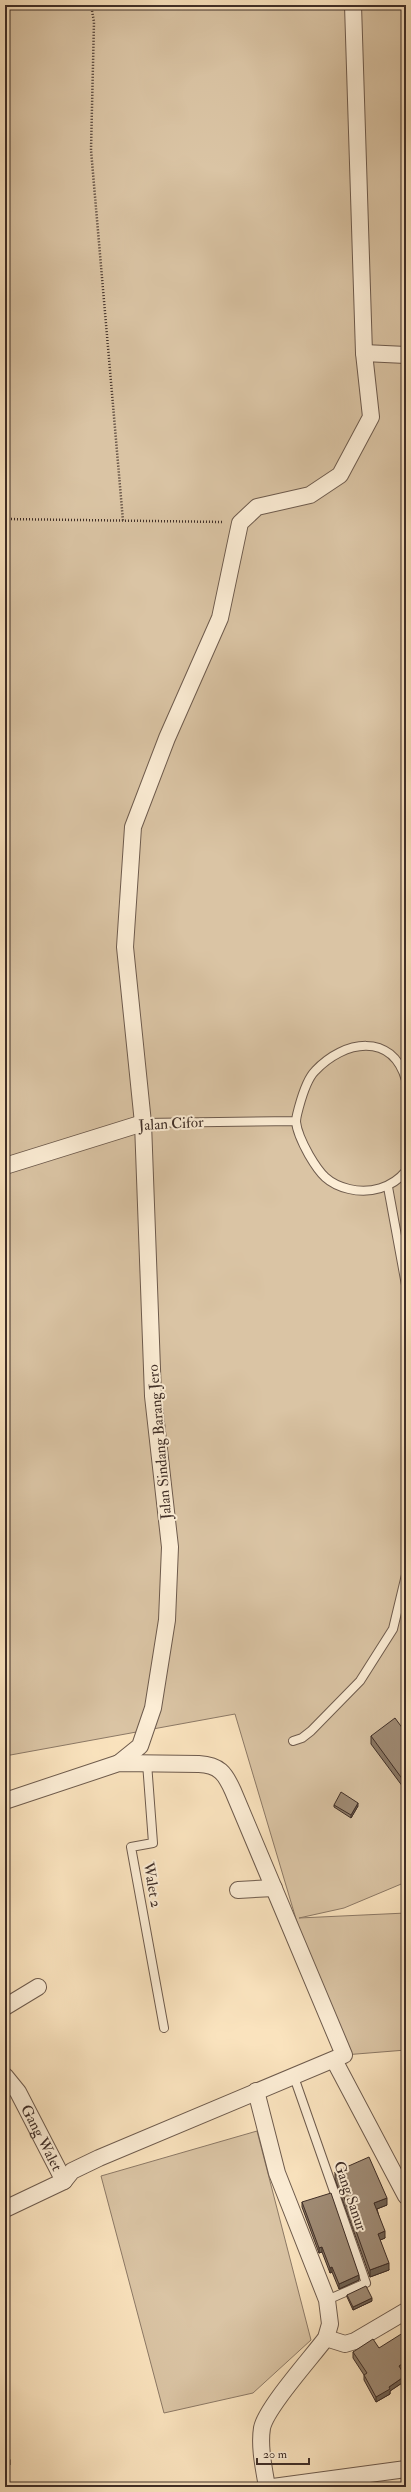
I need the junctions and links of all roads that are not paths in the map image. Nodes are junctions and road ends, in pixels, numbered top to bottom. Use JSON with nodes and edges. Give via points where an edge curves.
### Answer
{"nodes":[{"id":1,"x":352,"y":5,"type":"edge"},
{"id":2,"x":364,"y":353,"type":"junction"},
{"id":3,"x":406,"y":355,"type":"edge"},
{"id":4,"x":406,"y":1080,"type":"edge"},
{"id":5,"x":296,"y":1121,"type":"junction"},
{"id":6,"x":143,"y":1123,"type":"junction"},
{"id":7,"x":5,"y":1166,"type":"edge"},
{"id":8,"x":406,"y":1171,"type":"edge"},
{"id":9,"x":388,"y":1187,"type":"junction"},
{"id":10,"x":406,"y":1285,"type":"edge"},
{"id":11,"x":406,"y":1575,"type":"edge"},
{"id":12,"x":293,"y":1741,"type":"dead end"},
{"id":13,"x":125,"y":1759,"type":"junction"},
{"id":14,"x":147,"y":1763,"type":"junction"},
{"id":15,"x":5,"y":1801,"type":"edge"},
{"id":16,"x":274,"y":1888,"type":"junction"},
{"id":17,"x":238,"y":1890,"type":"dead end"},
{"id":18,"x":38,"y":1987,"type":"dead end"},
{"id":19,"x":5,"y":2007,"type":"edge"},
{"id":20,"x":164,"y":2028,"type":"dead end"},
{"id":21,"x":334,"y":2060,"type":"junction"},
{"id":22,"x":5,"y":2076,"type":"edge"},
{"id":23,"x":294,"y":2077,"type":"junction"},
{"id":24,"x":256,"y":2091,"type":"junction"},
{"id":25,"x":64,"y":2181,"type":"junction"},
{"id":26,"x":406,"y":2196,"type":"edge"},
{"id":27,"x":5,"y":2208,"type":"edge"},
{"id":28,"x":326,"y":2300,"type":"junction"},
{"id":29,"x":406,"y":2311,"type":"edge"},
{"id":30,"x":326,"y":2338,"type":"junction"},
{"id":31,"x":406,"y":2469,"type":"edge"},
{"id":32,"x":267,"y":2487,"type":"edge"},
{"id":33,"x":273,"y":2487,"type":"edge"}],
"edges":[{"from":1,"to":2,"type":"street"},
{"from":2,"to":3,"type":"street"},
{"from":2,"to":6,"type":"street","name":"Jalan Sindang Barang Jero","via":[[371,417],[340,475],[310,495],[257,507],[240,523],[220,618],[167,738],[133,826],[125,947]]},
{"from":4,"to":5,"type":"lane","via":[[402,1065],[384,1049],[368,1045],[352,1048],[334,1055],[314,1071],[302,1096]]},
{"from":5,"to":6,"type":"lane","name":"Jalan Cifor"},
{"from":5,"to":9,"type":"lane","via":[[304,1147],[317,1169],[333,1185],[360,1192]]},
{"from":6,"to":7,"type":"street","name":"Jalan Cifor"},
{"from":6,"to":13,"type":"street","name":"Jalan Sindang Barang Jero","via":[[153,1396],[170,1547],[167,1620],[153,1708],[140,1746]]},
{"from":8,"to":9,"type":"lane"},
{"from":9,"to":10,"type":"lane"},
{"from":11,"to":12,"type":"lane","via":[[393,1629],[360,1681],[311,1731]]},
{"from":13,"to":14,"type":"street"},
{"from":13,"to":15,"type":"street"},
{"from":14,"to":16,"type":"street","via":[[212,1765],[220,1771],[228,1779]]},
{"from":14,"to":20,"type":"lane","name":"Walet 2","via":[[153,1843],[131,1847]]},
{"from":16,"to":17,"type":"street"},
{"from":16,"to":21,"type":"street","via":[[344,2055]]},
{"from":18,"to":19,"type":"street"},
{"from":21,"to":23,"type":"street"},
{"from":21,"to":26,"type":"street"},
{"from":22,"to":25,"type":"street","name":"Gang Walet","via":[[18,2092]]},
{"from":23,"to":24,"type":"street"},
{"from":23,"to":28,"type":"lane","name":"Gang Sanur","via":[[366,2283]]},
{"from":24,"to":25,"type":"street","via":[[99,2158],[72,2171]]},
{"from":24,"to":28,"type":"street","via":[[277,2173]]},
{"from":25,"to":27,"type":"street"},
{"from":28,"to":30,"type":"street","via":[[330,2324]]},
{"from":29,"to":30,"type":"street","via":[[355,2341],[345,2344]]},
{"from":30,"to":32,"type":"street","via":[[267,2413],[262,2429]]},
{"from":31,"to":33,"type":"street"}]}
